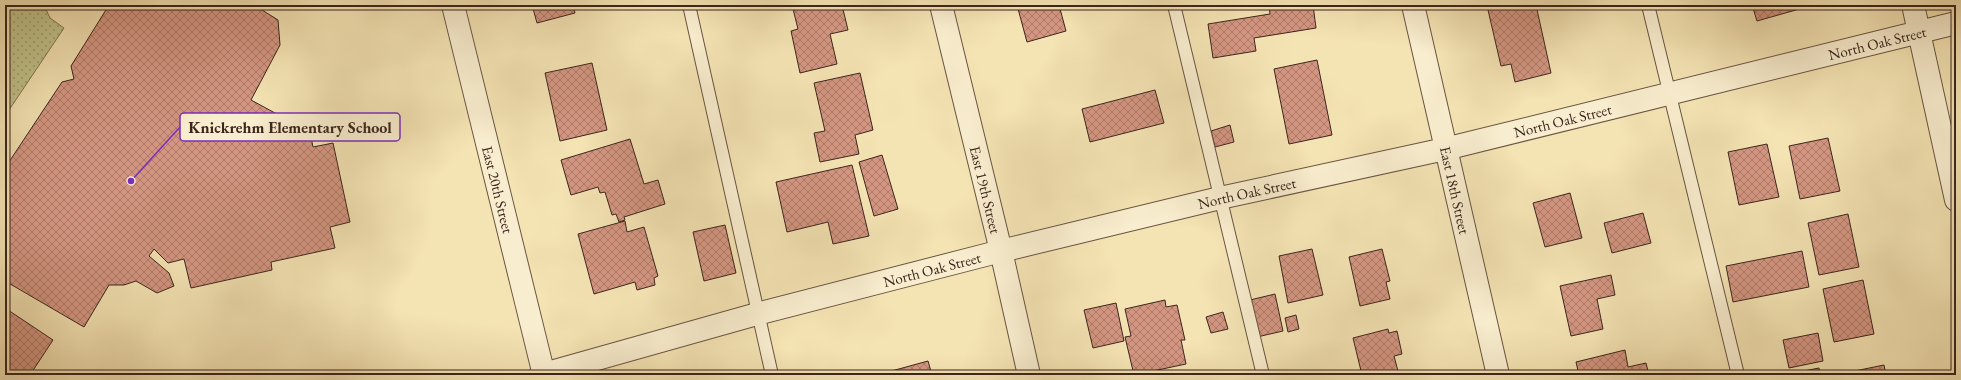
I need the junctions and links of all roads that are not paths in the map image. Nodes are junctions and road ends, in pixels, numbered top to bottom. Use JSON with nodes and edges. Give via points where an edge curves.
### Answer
{"nodes":[{"id":1,"x":452,"y":5,"type":"edge"},
{"id":2,"x":688,"y":5,"type":"edge"},
{"id":3,"x":941,"y":5,"type":"edge"},
{"id":4,"x":1174,"y":5,"type":"edge"},
{"id":5,"x":1413,"y":5,"type":"edge"},
{"id":6,"x":1648,"y":5,"type":"edge"},
{"id":7,"x":1913,"y":5,"type":"edge"},
{"id":8,"x":1956,"y":23,"type":"edge"},
{"id":9,"x":1919,"y":32,"type":"junction"},
{"id":10,"x":1670,"y":93,"type":"junction"},
{"id":11,"x":1445,"y":149,"type":"junction"},
{"id":12,"x":1220,"y":198,"type":"junction"},
{"id":13,"x":1956,"y":200,"type":"edge"},
{"id":14,"x":1001,"y":251,"type":"junction"},
{"id":15,"x":757,"y":314,"type":"junction"},
{"id":16,"x":542,"y":375,"type":"edge"},
{"id":17,"x":772,"y":375,"type":"edge"},
{"id":18,"x":1029,"y":375,"type":"edge"},
{"id":19,"x":1263,"y":375,"type":"edge"},
{"id":20,"x":1498,"y":375,"type":"edge"},
{"id":21,"x":1738,"y":375,"type":"edge"}],
"edges":[{"from":1,"to":16,"type":"street","name":"East 20th Street"},
{"from":2,"to":15,"type":"lane"},
{"from":3,"to":14,"type":"street","name":"East 19th Street"},
{"from":4,"to":12,"type":"lane"},
{"from":5,"to":11,"type":"street","name":"East 18th Street"},
{"from":6,"to":10,"type":"lane"},
{"from":7,"to":9,"type":"street"},
{"from":8,"to":9,"type":"street","name":"North Oak Street"},
{"from":9,"to":10,"type":"street","name":"North Oak Street"},
{"from":9,"to":13,"type":"street"},
{"from":10,"to":11,"type":"street","name":"North Oak Street"},
{"from":10,"to":21,"type":"lane"},
{"from":11,"to":12,"type":"street","name":"North Oak Street"},
{"from":11,"to":20,"type":"street","name":"East 18th Street"},
{"from":12,"to":14,"type":"street","name":"North Oak Street"},
{"from":12,"to":19,"type":"lane"},
{"from":14,"to":15,"type":"street","name":"North Oak Street"},
{"from":14,"to":18,"type":"street","name":"East 19th Street"},
{"from":15,"to":16,"type":"street","name":"North Oak Street"},
{"from":15,"to":17,"type":"lane"}]}
